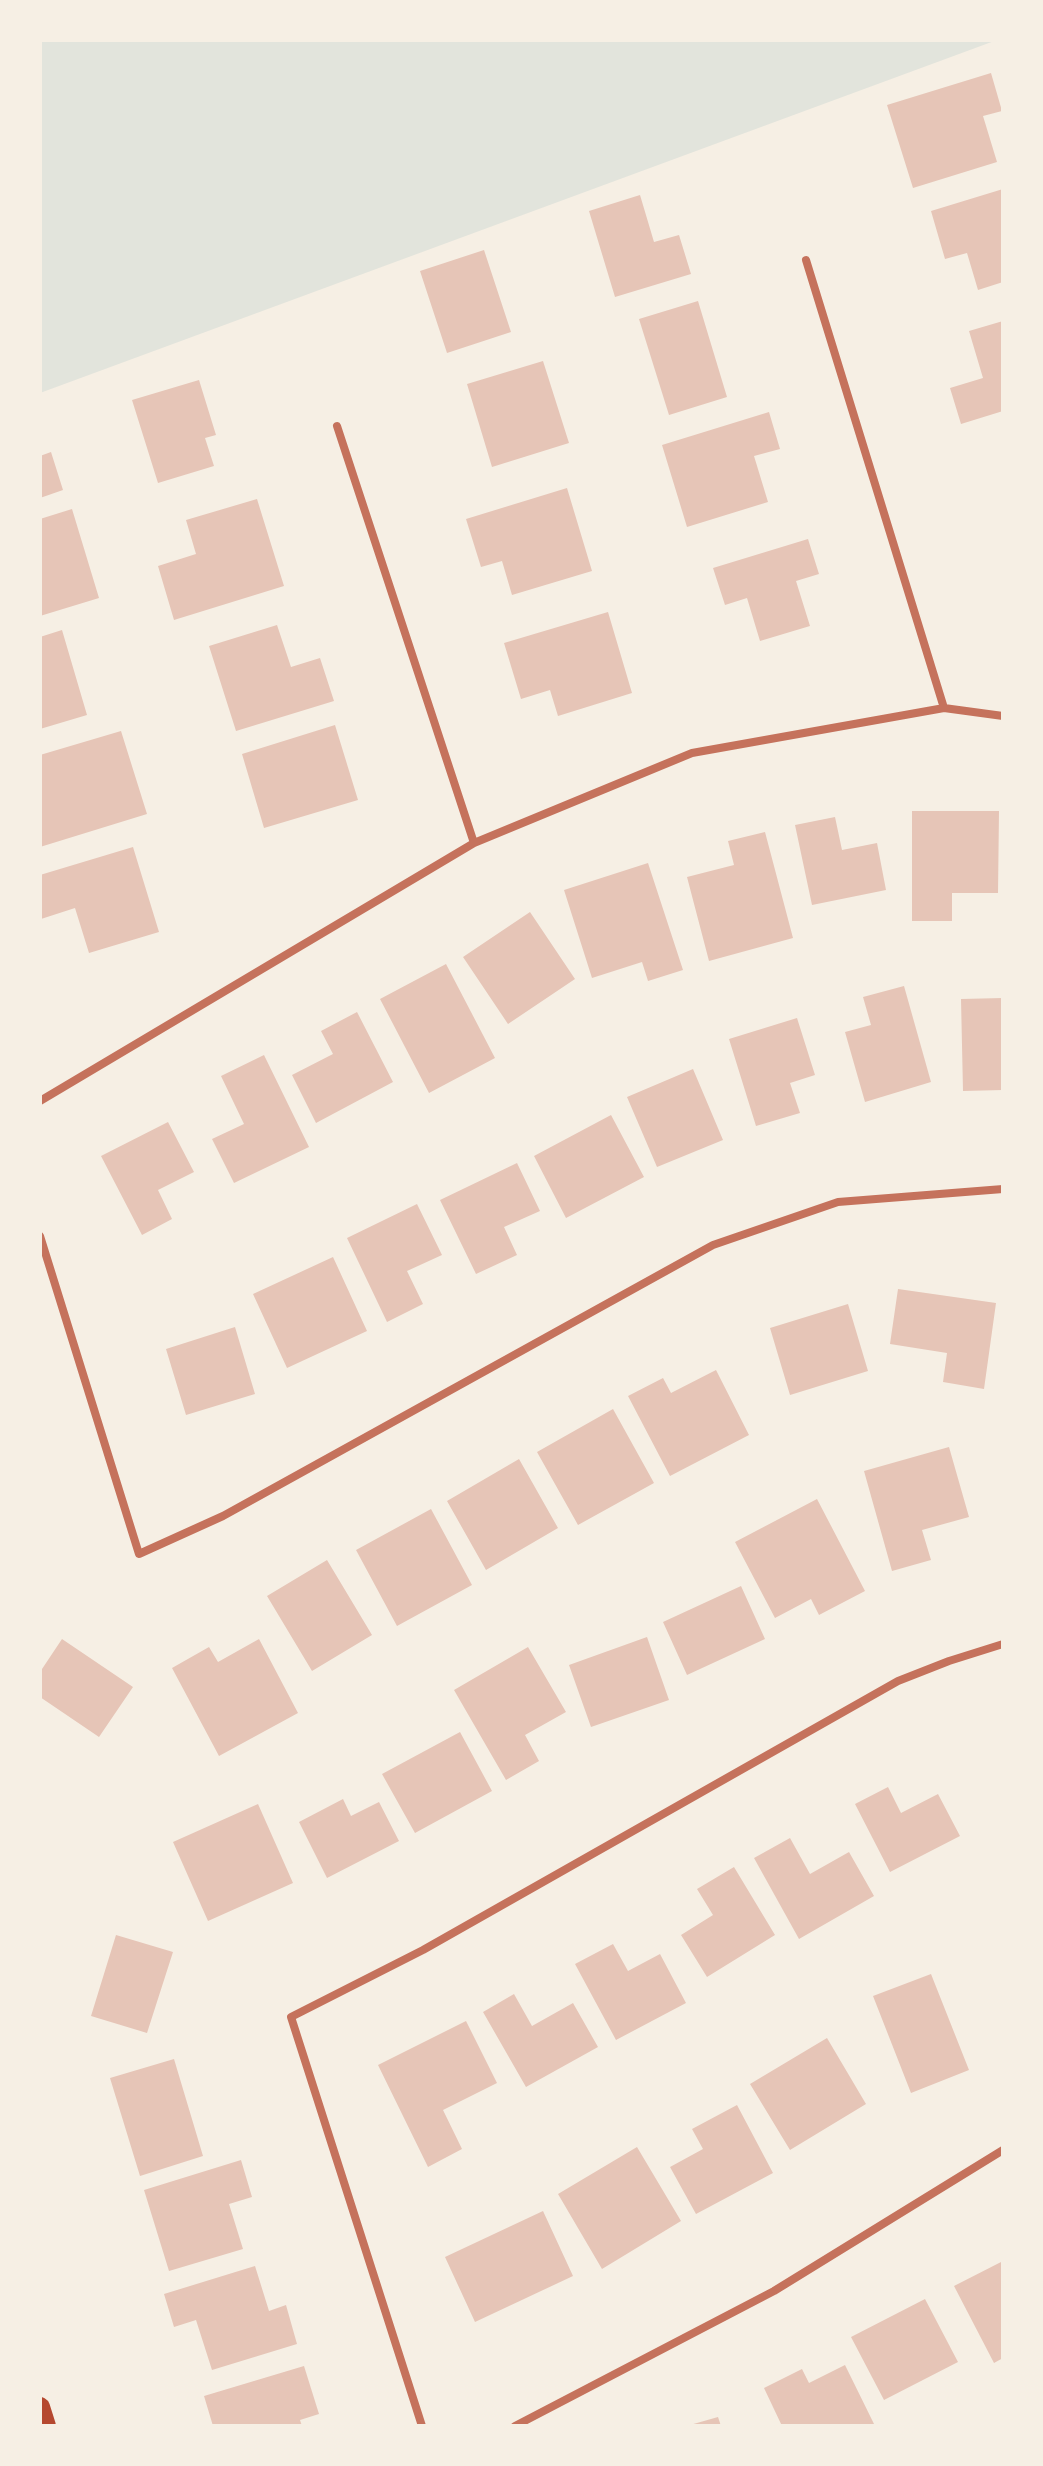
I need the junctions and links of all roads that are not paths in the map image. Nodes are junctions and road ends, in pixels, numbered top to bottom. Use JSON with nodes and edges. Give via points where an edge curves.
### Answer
{"nodes":[{"id":1,"x":806,"y":260,"type":"dead end"},
{"id":2,"x":337,"y":426,"type":"dead end"},
{"id":3,"x":944,"y":708,"type":"junction"},
{"id":4,"x":1003,"y":716,"type":"edge"},
{"id":5,"x":474,"y":843,"type":"junction"},
{"id":6,"x":40,"y":1101,"type":"edge"},
{"id":7,"x":1003,"y":1189,"type":"edge"},
{"id":8,"x":40,"y":1236,"type":"edge"},
{"id":9,"x":1003,"y":1644,"type":"edge"},
{"id":10,"x":1003,"y":2150,"type":"edge"},
{"id":11,"x":40,"y":2407,"type":"edge"},
{"id":12,"x":46,"y":2426,"type":"edge"},
{"id":13,"x":422,"y":2426,"type":"edge"},
{"id":14,"x":515,"y":2426,"type":"edge"}],
"edges":[{"from":1,"to":3,"type":"street"},
{"from":2,"to":5,"type":"street"},
{"from":3,"to":4,"type":"street"},
{"from":3,"to":5,"type":"street","via":[[692,753]]},
{"from":5,"to":6,"type":"street"},
{"from":7,"to":8,"type":"street","via":[[838,1202],[713,1245],[223,1516],[139,1554]]},
{"from":9,"to":13,"type":"street","via":[[898,1681],[423,1950],[291,2017]]},
{"from":10,"to":14,"type":"street","via":[[774,2291]]},
{"from":11,"to":12,"type":"main road"}]}
